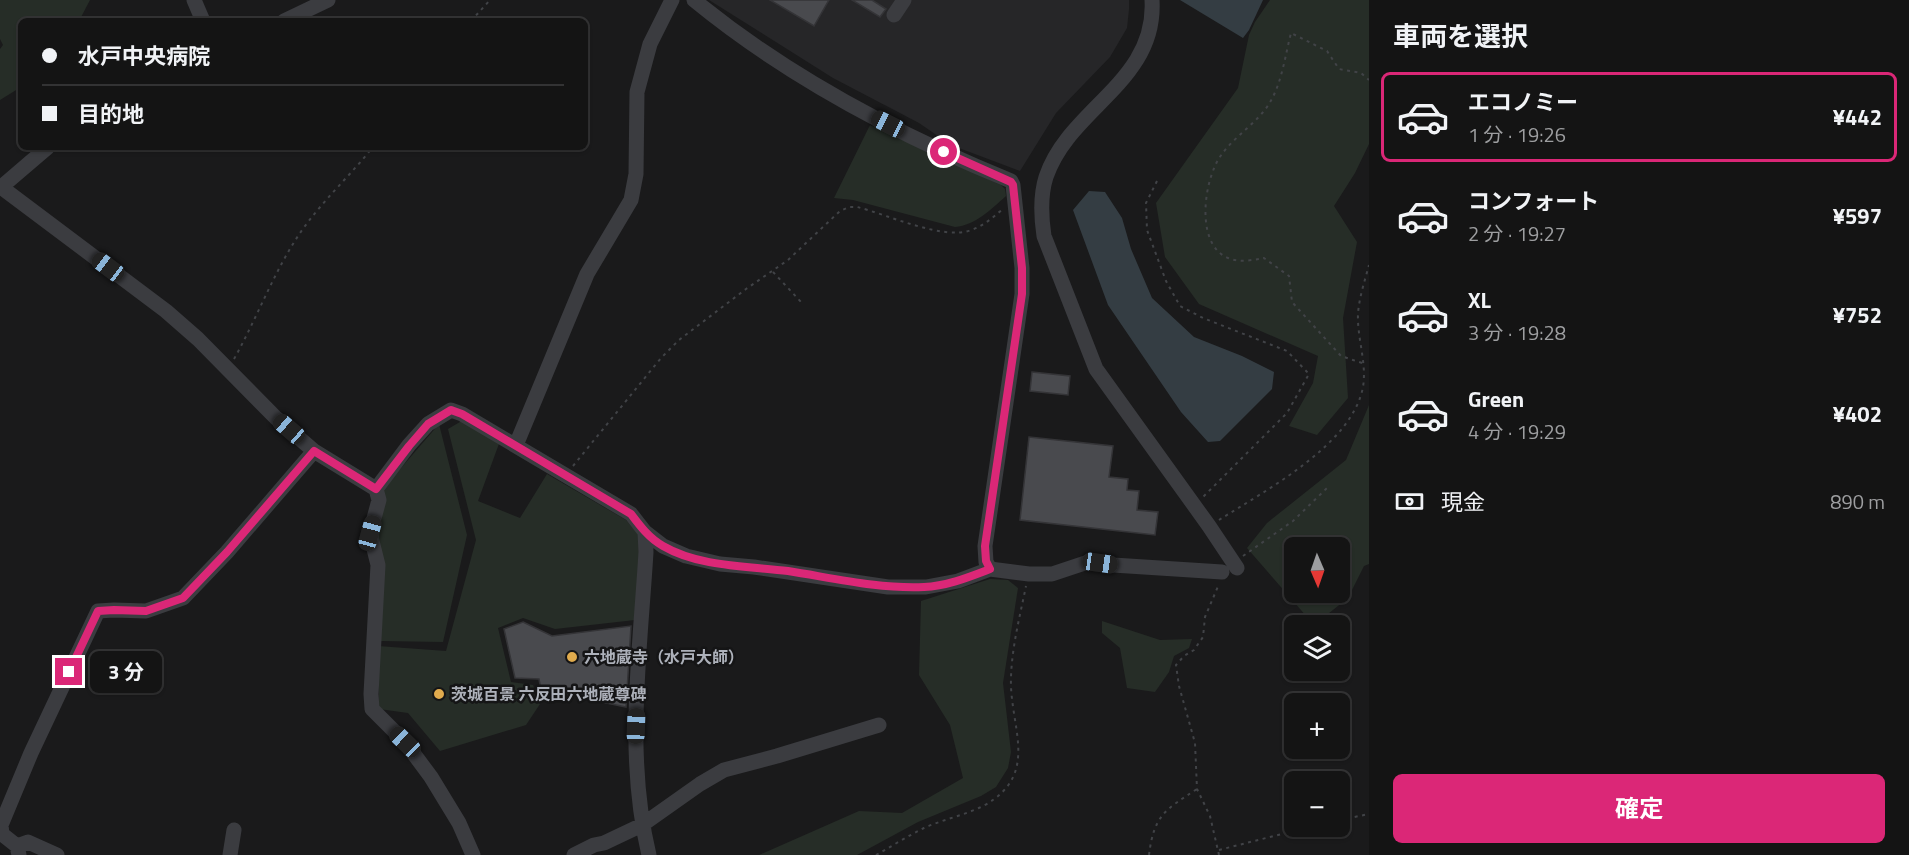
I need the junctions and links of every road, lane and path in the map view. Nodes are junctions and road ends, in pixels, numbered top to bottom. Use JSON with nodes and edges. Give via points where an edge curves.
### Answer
{"nodes":[{"id":1,"x":194,"y":0,"type":"edge"},
{"id":2,"x":328,"y":0,"type":"edge"},
{"id":3,"x":490,"y":0,"type":"edge"},
{"id":4,"x":672,"y":0,"type":"edge"},
{"id":5,"x":694,"y":0,"type":"edge"},
{"id":6,"x":904,"y":0,"type":"edge"},
{"id":7,"x":1152,"y":0,"type":"edge"},
{"id":8,"x":894,"y":15,"type":"dead end"},
{"id":9,"x":202,"y":18,"type":"edge"},
{"id":10,"x":290,"y":18,"type":"edge"},
{"id":11,"x":474,"y":18,"type":"edge"},
{"id":12,"x":1369,"y":81,"type":"edge"},
{"id":13,"x":45,"y":150,"type":"edge"},
{"id":14,"x":370,"y":150,"type":"edge"},
{"id":15,"x":1157,"y":181,"type":"dead end"},
{"id":16,"x":1,"y":188,"type":"edge"},
{"id":17,"x":1014,"y":199,"type":"junction"},
{"id":18,"x":1369,"y":265,"type":"edge"},
{"id":19,"x":773,"y":272,"type":"junction"},
{"id":20,"x":802,"y":303,"type":"dead end"},
{"id":21,"x":1362,"y":363,"type":"junction"},
{"id":22,"x":228,"y":370,"type":"junction"},
{"id":23,"x":516,"y":445,"type":"junction"},
{"id":24,"x":314,"y":451,"type":"junction"},
{"id":25,"x":566,"y":475,"type":"junction"},
{"id":26,"x":1327,"y":488,"type":"dead end"},
{"id":27,"x":376,"y":489,"type":"junction"},
{"id":28,"x":1194,"y":506,"type":"junction"},
{"id":29,"x":1209,"y":526,"type":"junction"},
{"id":30,"x":645,"y":532,"type":"junction"},
{"id":31,"x":1231,"y":568,"type":"junction"},
{"id":32,"x":990,"y":569,"type":"junction"},
{"id":33,"x":1029,"y":574,"type":"junction"},
{"id":34,"x":879,"y":724,"type":"dead end"},
{"id":35,"x":1197,"y":789,"type":"junction"},
{"id":36,"x":1369,"y":814,"type":"edge"},
{"id":37,"x":1350,"y":818,"type":"edge"},
{"id":38,"x":642,"y":825,"type":"junction"},
{"id":39,"x":234,"y":830,"type":"dead end"},
{"id":40,"x":1284,"y":833,"type":"edge"},
{"id":41,"x":18,"y":850,"type":"edge"},
{"id":42,"x":1219,"y":850,"type":"junction"},
{"id":43,"x":57,"y":855,"type":"edge"},
{"id":44,"x":230,"y":855,"type":"edge"},
{"id":45,"x":472,"y":855,"type":"edge"},
{"id":46,"x":574,"y":855,"type":"edge"},
{"id":47,"x":649,"y":855,"type":"edge"},
{"id":48,"x":876,"y":855,"type":"edge"},
{"id":49,"x":1149,"y":855,"type":"edge"},
{"id":50,"x":1219,"y":855,"type":"edge"}],
"edges":[{"from":1,"to":9,"type":"street"},
{"from":2,"to":10,"type":"street"},
{"from":3,"to":11,"type":"path"},
{"from":4,"to":23,"type":"street","via":[[650,44],[638,85],[632,200],[587,274]]},
{"from":5,"to":17,"type":"street","via":[[812,84],[1011,182]]},
{"from":6,"to":8,"type":"street"},
{"from":7,"to":28,"type":"street","via":[[1144,49],[1054,158],[1046,176],[1041,213],[1044,236],[1096,369]]},
{"from":12,"to":21,"type":"path","via":[[1360,74],[1339,69],[1327,51],[1291,33],[1278,84],[1268,105],[1221,155],[1212,171],[1205,216],[1210,241],[1227,258],[1264,258],[1289,276],[1292,302],[1341,356]]},
{"from":13,"to":16,"type":"street"},
{"from":14,"to":22,"type":"path","via":[[300,233]]},
{"from":15,"to":28,"type":"path","via":[[1146,203],[1147,230],[1180,306],[1287,351],[1308,374],[1287,413]]},
{"from":16,"to":22,"type":"street","via":[[166,311]]},
{"from":17,"to":19,"type":"path","via":[[986,223],[953,233],[849,207],[834,215]]},
{"from":17,"to":32,"type":"street","via":[[1022,294],[987,534],[986,561]]},
{"from":18,"to":21,"type":"path","via":[[1358,312]]},
{"from":19,"to":20,"type":"path"},
{"from":19,"to":25,"type":"path","via":[[679,340]]},
{"from":21,"to":29,"type":"path","via":[[1363,385],[1346,425],[1301,468]]},
{"from":22,"to":24,"type":"street"},
{"from":23,"to":25,"type":"street"},
{"from":23,"to":27,"type":"street","via":[[451,410],[428,424]]},
{"from":24,"to":27,"type":"street"},
{"from":24,"to":41,"type":"street","via":[[183,598],[146,611],[98,611],[1,825],[2,834]]},
{"from":25,"to":30,"type":"street","via":[[631,514]]},
{"from":26,"to":31,"type":"path","via":[[1293,521]]},
{"from":27,"to":45,"type":"street","via":[[379,500],[370,533],[378,565],[372,709],[405,742],[430,777],[459,823]]},
{"from":28,"to":29,"type":"street"},
{"from":29,"to":31,"type":"street"},
{"from":30,"to":32,"type":"street","via":[[686,556],[720,564],[888,587],[926,587]]},
{"from":30,"to":38,"type":"street","via":[[636,745]]},
{"from":31,"to":33,"type":"street","via":[[1088,561],[1053,574]]},
{"from":31,"to":35,"type":"path","via":[[1205,617],[1203,637],[1176,665],[1195,743]]},
{"from":32,"to":33,"type":"street"},
{"from":33,"to":48,"type":"path","via":[[1013,652],[1011,680],[1019,754],[1011,782],[984,806],[924,828]]},
{"from":34,"to":38,"type":"street","via":[[724,770]]},
{"from":35,"to":42,"type":"path","via":[[1210,816]]},
{"from":35,"to":49,"type":"path","via":[[1157,820]]},
{"from":36,"to":37,"type":"path"},
{"from":38,"to":46,"type":"street"},
{"from":38,"to":47,"type":"street"},
{"from":39,"to":44,"type":"street"},
{"from":40,"to":42,"type":"path"},
{"from":41,"to":43,"type":"street","via":[[28,842]]},
{"from":42,"to":50,"type":"path"}]}
